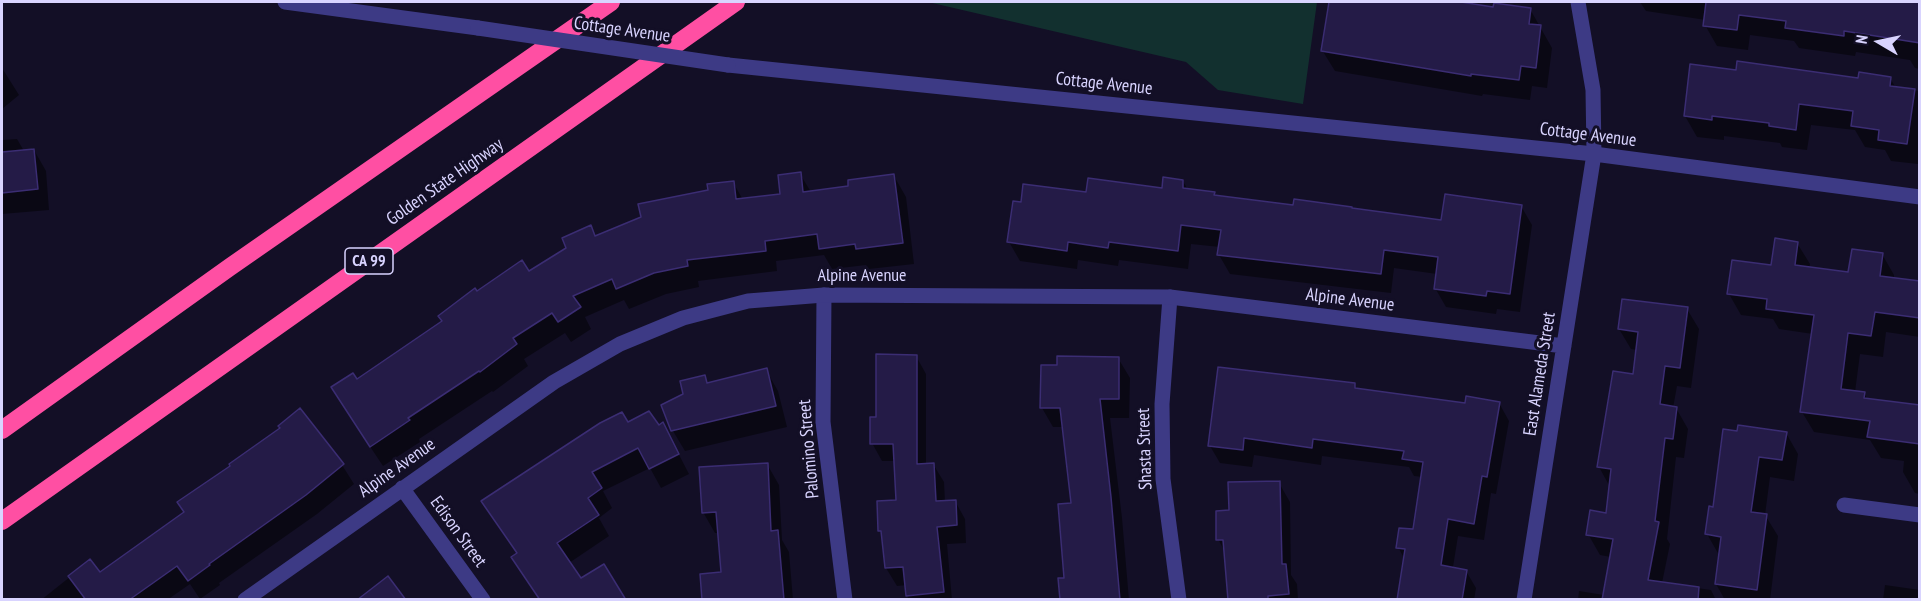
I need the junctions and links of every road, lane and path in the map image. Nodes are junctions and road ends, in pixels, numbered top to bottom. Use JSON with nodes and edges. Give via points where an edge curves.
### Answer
{"nodes":[{"id":1,"x":285,"y":2,"type":"edge"},
{"id":2,"x":611,"y":2,"type":"edge"},
{"id":3,"x":736,"y":2,"type":"edge"},
{"id":4,"x":1578,"y":2,"type":"edge"},
{"id":5,"x":1594,"y":154,"type":"junction"},
{"id":6,"x":1920,"y":197,"type":"edge"},
{"id":7,"x":824,"y":295,"type":"junction"},
{"id":8,"x":1170,"y":297,"type":"junction"},
{"id":9,"x":1564,"y":346,"type":"junction"},
{"id":10,"x":2,"y":430,"type":"edge"},
{"id":11,"x":402,"y":488,"type":"junction"},
{"id":12,"x":1844,"y":505,"type":"dead end"},
{"id":13,"x":1920,"y":515,"type":"edge"},
{"id":14,"x":2,"y":521,"type":"edge"},
{"id":15,"x":245,"y":600,"type":"edge"},
{"id":16,"x":483,"y":600,"type":"edge"},
{"id":17,"x":845,"y":600,"type":"edge"},
{"id":18,"x":1179,"y":600,"type":"edge"},
{"id":19,"x":1524,"y":600,"type":"edge"}],
"edges":[{"from":1,"to":5,"type":"street","name":"Cottage Avenue","bridge":true,"via":[[728,65]]},
{"from":2,"to":10,"type":"highway"},
{"from":3,"to":14,"type":"highway","name":"Golden State Highway","number":"CA 99"},
{"from":4,"to":5,"type":"street","name":"East Alameda Street","via":[[1593,90]]},
{"from":5,"to":6,"type":"street","name":"Cottage Avenue"},
{"from":5,"to":9,"type":"street","name":"East Alameda Street"},
{"from":7,"to":8,"type":"street","name":"Alpine Avenue"},
{"from":7,"to":11,"type":"street","name":"Alpine Avenue","via":[[748,301],[683,318],[620,344],[554,382]]},
{"from":7,"to":17,"type":"street","name":"Palomino Street","via":[[823,422]]},
{"from":8,"to":9,"type":"street","name":"Alpine Avenue"},
{"from":8,"to":18,"type":"street","name":"Shasta Street","via":[[1162,404],[1163,479]]},
{"from":9,"to":19,"type":"street","name":"East Alameda Street"},
{"from":11,"to":15,"type":"street","name":"Alpine Avenue"},
{"from":11,"to":16,"type":"street","name":"Edison Street"},
{"from":12,"to":13,"type":"street"}]}
